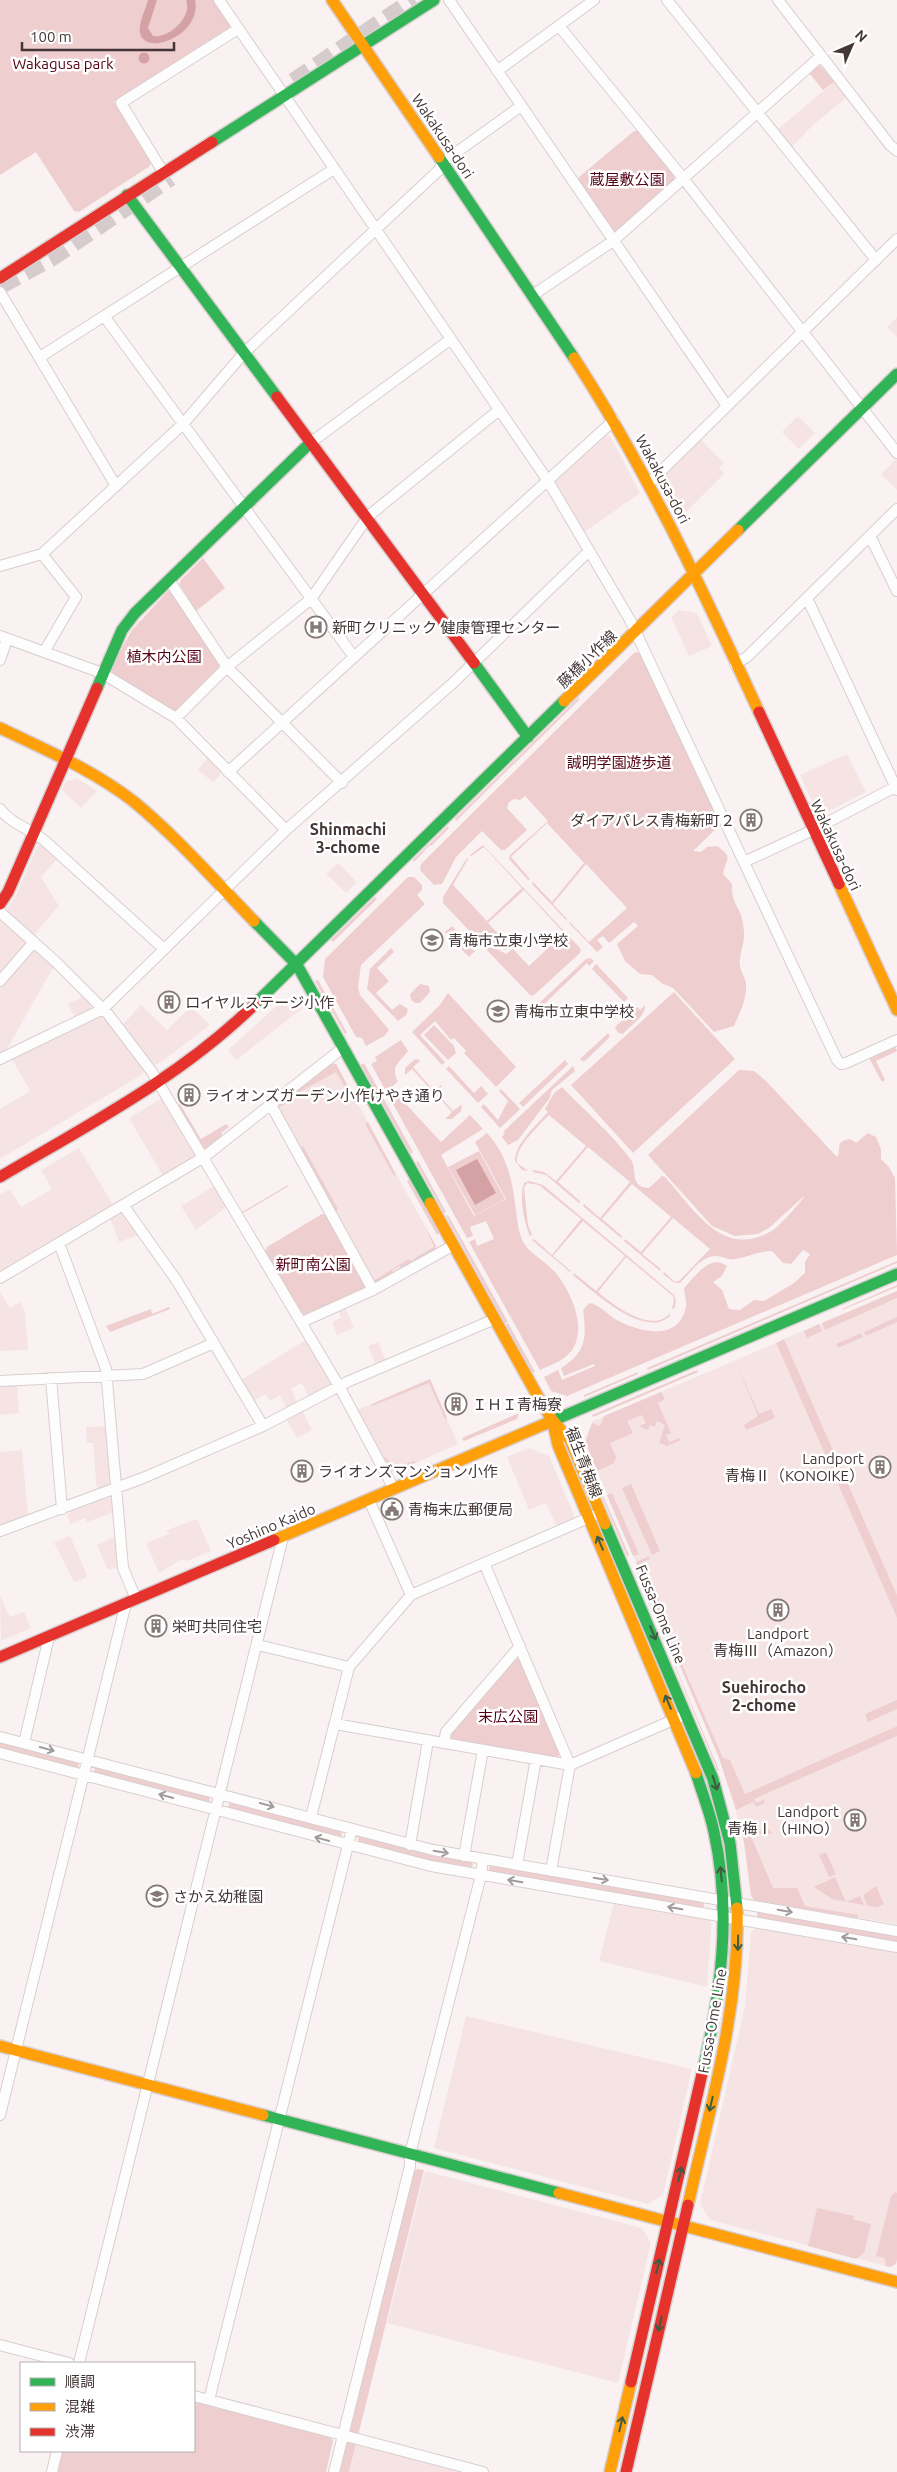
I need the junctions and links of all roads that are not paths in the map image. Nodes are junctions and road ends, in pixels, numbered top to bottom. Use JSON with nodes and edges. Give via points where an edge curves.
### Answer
{"nodes":[{"id":1,"x":219,"y":0,"type":"edge"},
{"id":2,"x":332,"y":0,"type":"edge"},
{"id":3,"x":434,"y":0,"type":"edge"},
{"id":4,"x":449,"y":0,"type":"edge"},
{"id":5,"x":594,"y":0,"type":"edge"},
{"id":6,"x":666,"y":0,"type":"edge"},
{"id":7,"x":778,"y":0,"type":"edge"},
{"id":8,"x":559,"y":26,"type":"junction"},
{"id":9,"x":238,"y":29,"type":"junction"},
{"id":10,"x":363,"y":45,"type":"junction"},
{"id":11,"x":821,"y":56,"type":"junction"},
{"id":12,"x":497,"y":71,"type":"junction"},
{"id":13,"x":285,"y":95,"type":"junction"},
{"id":14,"x":521,"y":106,"type":"junction"},
{"id":15,"x":756,"y":113,"type":"junction"},
{"id":16,"x":897,"y":151,"type":"edge"},
{"id":17,"x":443,"y":162,"type":"junction"},
{"id":18,"x":334,"y":169,"type":"junction"},
{"id":19,"x":163,"y":172,"type":"junction"},
{"id":20,"x":683,"y":178,"type":"junction"},
{"id":21,"x":127,"y":195,"type":"junction"},
{"id":22,"x":376,"y":230,"type":"junction"},
{"id":23,"x":897,"y":239,"type":"edge"},
{"id":24,"x":613,"y":240,"type":"junction"},
{"id":25,"x":876,"y":260,"type":"junction"},
{"id":26,"x":180,"y":268,"type":"junction"},
{"id":27,"x":0,"y":278,"type":"edge"},
{"id":28,"x":0,"y":292,"type":"edge"},
{"id":29,"x":533,"y":295,"type":"junction"},
{"id":30,"x":104,"y":316,"type":"junction"},
{"id":31,"x":803,"y":331,"type":"junction"},
{"id":32,"x":451,"y":339,"type":"junction"},
{"id":33,"x":244,"y":353,"type":"junction"},
{"id":34,"x":40,"y":357,"type":"junction"},
{"id":35,"x":897,"y":374,"type":"edge"},
{"id":36,"x":727,"y":406,"type":"junction"},
{"id":37,"x":862,"y":409,"type":"junction"},
{"id":38,"x":499,"y":410,"type":"junction"},
{"id":39,"x":614,"y":420,"type":"junction"},
{"id":40,"x":183,"y":424,"type":"junction"},
{"id":41,"x":310,"y":443,"type":"junction"},
{"id":42,"x":897,"y":453,"type":"edge"},
{"id":43,"x":548,"y":481,"type":"junction"},
{"id":44,"x":649,"y":483,"type":"junction"},
{"id":45,"x":116,"y":486,"type":"junction"},
{"id":46,"x":244,"y":506,"type":"junction"},
{"id":47,"x":897,"y":509,"type":"edge"},
{"id":48,"x":366,"y":520,"type":"junction"},
{"id":49,"x":870,"y":536,"type":"junction"},
{"id":50,"x":589,"y":551,"type":"junction"},
{"id":51,"x":42,"y":554,"type":"junction"},
{"id":52,"x":0,"y":566,"type":"edge"},
{"id":53,"x":694,"y":574,"type":"junction"},
{"id":54,"x":169,"y":580,"type":"junction"},
{"id":55,"x":897,"y":591,"type":"edge"},
{"id":56,"x":422,"y":596,"type":"junction"},
{"id":57,"x":807,"y":598,"type":"junction"},
{"id":58,"x":311,"y":600,"type":"junction"},
{"id":59,"x":636,"y":631,"type":"junction"},
{"id":60,"x":4,"y":638,"type":"edge"},
{"id":61,"x":44,"y":652,"type":"junction"},
{"id":62,"x":354,"y":657,"type":"junction"},
{"id":63,"x":0,"y":660,"type":"edge"},
{"id":64,"x":472,"y":664,"type":"junction"},
{"id":65,"x":735,"y":664,"type":"junction"},
{"id":66,"x":228,"y":667,"type":"junction"},
{"id":67,"x":102,"y":673,"type":"junction"},
{"id":68,"x":176,"y":718,"type":"junction"},
{"id":69,"x":282,"y":722,"type":"junction"},
{"id":70,"x":0,"y":728,"type":"edge"},
{"id":71,"x":528,"y":738,"type":"junction"},
{"id":72,"x":66,"y":758,"type":"junction"},
{"id":73,"x":228,"y":772,"type":"junction"},
{"id":74,"x":342,"y":784,"type":"junction"},
{"id":75,"x":896,"y":788,"type":"edge"},
{"id":76,"x":0,"y":809,"type":"edge"},
{"id":77,"x":286,"y":830,"type":"junction"},
{"id":78,"x":812,"y":830,"type":"junction"},
{"id":79,"x":34,"y":831,"type":"junction"},
{"id":80,"x":744,"y":862,"type":"junction"},
{"id":81,"x":225,"y":890,"type":"junction"},
{"id":82,"x":0,"y":904,"type":"edge"},
{"id":83,"x":0,"y":912,"type":"edge"},
{"id":84,"x":34,"y":942,"type":"junction"},
{"id":85,"x":164,"y":950,"type":"junction"},
{"id":86,"x":297,"y":965,"type":"junction"},
{"id":87,"x":0,"y":981,"type":"edge"},
{"id":88,"x":103,"y":1009,"type":"junction"},
{"id":89,"x":897,"y":1010,"type":"edge"},
{"id":90,"x":897,"y":1040,"type":"edge"},
{"id":91,"x":344,"y":1047,"type":"junction"},
{"id":92,"x":0,"y":1059,"type":"edge"},
{"id":93,"x":159,"y":1082,"type":"junction"},
{"id":94,"x":271,"y":1105,"type":"junction"},
{"id":95,"x":204,"y":1157,"type":"junction"},
{"id":96,"x":0,"y":1176,"type":"edge"},
{"id":97,"x":123,"y":1205,"type":"junction"},
{"id":98,"x":59,"y":1243,"type":"junction"},
{"id":99,"x":454,"y":1245,"type":"junction"},
{"id":100,"x":897,"y":1274,"type":"edge"},
{"id":101,"x":0,"y":1278,"type":"edge"},
{"id":102,"x":373,"y":1290,"type":"junction"},
{"id":103,"x":495,"y":1319,"type":"junction"},
{"id":104,"x":302,"y":1322,"type":"junction"},
{"id":105,"x":214,"y":1343,"type":"junction"},
{"id":106,"x":107,"y":1376,"type":"junction"},
{"id":107,"x":51,"y":1378,"type":"junction"},
{"id":108,"x":0,"y":1381,"type":"edge"},
{"id":109,"x":340,"y":1386,"type":"junction"},
{"id":110,"x":553,"y":1421,"type":"junction"},
{"id":111,"x":263,"y":1426,"type":"junction"},
{"id":112,"x":117,"y":1489,"type":"junction"},
{"id":113,"x":394,"y":1489,"type":"junction"},
{"id":114,"x":369,"y":1500,"type":"junction"},
{"id":115,"x":62,"y":1509,"type":"junction"},
{"id":116,"x":601,"y":1512,"type":"junction"},
{"id":117,"x":589,"y":1518,"type":"junction"},
{"id":118,"x":0,"y":1531,"type":"edge"},
{"id":119,"x":283,"y":1537,"type":"junction"},
{"id":120,"x":622,"y":1561,"type":"junction"},
{"id":121,"x":484,"y":1563,"type":"junction"},
{"id":122,"x":612,"y":1570,"type":"junction"},
{"id":123,"x":411,"y":1595,"type":"junction"},
{"id":124,"x":131,"y":1601,"type":"junction"},
{"id":125,"x":645,"y":1614,"type":"junction"},
{"id":126,"x":632,"y":1619,"type":"junction"},
{"id":127,"x":49,"y":1637,"type":"junction"},
{"id":128,"x":258,"y":1645,"type":"junction"},
{"id":129,"x":520,"y":1646,"type":"junction"},
{"id":130,"x":647,"y":1652,"type":"joint"},
{"id":131,"x":2,"y":1654,"type":"edge"},
{"id":132,"x":349,"y":1667,"type":"junction"},
{"id":133,"x":688,"y":1714,"type":"junction"},
{"id":134,"x":675,"y":1719,"type":"junction"},
{"id":135,"x":334,"y":1724,"type":"junction"},
{"id":136,"x":0,"y":1737,"type":"edge"},
{"id":137,"x":428,"y":1741,"type":"junction"},
{"id":138,"x":444,"y":1742,"type":"junction"},
{"id":139,"x":24,"y":1743,"type":"junction"},
{"id":140,"x":482,"y":1750,"type":"junction"},
{"id":141,"x":0,"y":1753,"type":"edge"},
{"id":142,"x":536,"y":1759,"type":"junction"},
{"id":143,"x":88,"y":1760,"type":"junction"},
{"id":144,"x":570,"y":1765,"type":"junction"},
{"id":145,"x":85,"y":1775,"type":"junction"},
{"id":146,"x":220,"y":1795,"type":"junction"},
{"id":147,"x":216,"y":1810,"type":"junction"},
{"id":148,"x":311,"y":1817,"type":"junction"},
{"id":149,"x":352,"y":1829,"type":"junction"},
{"id":150,"x":348,"y":1845,"type":"junction"},
{"id":151,"x":410,"y":1845,"type":"junction"},
{"id":152,"x":464,"y":1856,"type":"junction"},
{"id":153,"x":482,"y":1859,"type":"junction"},
{"id":154,"x":517,"y":1865,"type":"junction"},
{"id":155,"x":552,"y":1871,"type":"junction"},
{"id":156,"x":481,"y":1875,"type":"junction"},
{"id":157,"x":723,"y":1900,"type":"junction"},
{"id":158,"x":737,"y":1903,"type":"junction"},
{"id":159,"x":724,"y":1917,"type":"junction"},
{"id":160,"x":738,"y":1919,"type":"junction"},
{"id":161,"x":897,"y":1930,"type":"edge"},
{"id":162,"x":897,"y":1946,"type":"edge"},
{"id":163,"x":713,"y":2028,"type":"junction"},
{"id":164,"x":728,"y":2031,"type":"junction"},
{"id":165,"x":0,"y":2046,"type":"edge"},
{"id":166,"x":16,"y":2050,"type":"junction"},
{"id":167,"x":704,"y":2069,"type":"junction"},
{"id":168,"x":718,"y":2072,"type":"junction"},
{"id":169,"x":148,"y":2085,"type":"junction"},
{"id":170,"x":0,"y":2115,"type":"edge"},
{"id":171,"x":279,"y":2120,"type":"junction"},
{"id":172,"x":410,"y":2154,"type":"junction"},
{"id":173,"x":669,"y":2222,"type":"junction"},
{"id":174,"x":683,"y":2226,"type":"junction"},
{"id":175,"x":897,"y":2282,"type":"edge"},
{"id":176,"x":0,"y":2345,"type":"edge"},
{"id":177,"x":65,"y":2362,"type":"edge"},
{"id":178,"x":79,"y":2362,"type":"edge"},
{"id":179,"x":635,"y":2362,"type":"junction"},
{"id":180,"x":650,"y":2366,"type":"junction"},
{"id":181,"x":195,"y":2396,"type":"edge"},
{"id":182,"x":209,"y":2400,"type":"junction"},
{"id":183,"x":343,"y":2435,"type":"junction"},
{"id":184,"x":57,"y":2452,"type":"edge"},
{"id":185,"x":52,"y":2472,"type":"edge"},
{"id":186,"x":334,"y":2472,"type":"edge"},
{"id":187,"x":483,"y":2472,"type":"edge"},
{"id":188,"x":610,"y":2472,"type":"edge"},
{"id":189,"x":626,"y":2472,"type":"edge"}],
"edges":[{"from":1,"to":9,"type":"street"},
{"from":2,"to":10,"type":"street","name":"Wakakusa-dori"},
{"from":3,"to":10,"type":"street"},
{"from":4,"to":12,"type":"street"},
{"from":5,"to":8,"type":"street"},
{"from":6,"to":15,"type":"street"},
{"from":7,"to":11,"type":"street"},
{"from":8,"to":12,"type":"street"},
{"from":8,"to":20,"type":"street"},
{"from":9,"to":13,"type":"street"},
{"from":9,"to":19,"type":"street","via":[[121,103]]},
{"from":10,"to":13,"type":"street"},
{"from":10,"to":17,"type":"street","name":"Wakakusa-dori"},
{"from":11,"to":15,"type":"street"},
{"from":11,"to":16,"type":"street"},
{"from":12,"to":14,"type":"street"},
{"from":13,"to":18,"type":"street"},
{"from":13,"to":19,"type":"street"},
{"from":14,"to":17,"type":"street"},
{"from":14,"to":24,"type":"street"},
{"from":15,"to":20,"type":"street"},
{"from":15,"to":25,"type":"street"},
{"from":17,"to":22,"type":"street","via":[[439,170]]},
{"from":17,"to":29,"type":"street","name":"Wakakusa-dori"},
{"from":18,"to":22,"type":"street"},
{"from":18,"to":26,"type":"street"},
{"from":19,"to":21,"type":"street"},
{"from":20,"to":24,"type":"street"},
{"from":20,"to":31,"type":"street"},
{"from":21,"to":26,"type":"street"},
{"from":21,"to":27,"type":"street"},
{"from":22,"to":32,"type":"street"},
{"from":22,"to":33,"type":"street"},
{"from":23,"to":25,"type":"street"},
{"from":24,"to":29,"type":"street"},
{"from":24,"to":36,"type":"street"},
{"from":25,"to":31,"type":"street"},
{"from":26,"to":30,"type":"street"},
{"from":26,"to":33,"type":"street"},
{"from":28,"to":34,"type":"street"},
{"from":29,"to":39,"type":"street","name":"Wakakusa-dori"},
{"from":30,"to":34,"type":"street"},
{"from":30,"to":40,"type":"street"},
{"from":31,"to":36,"type":"street"},
{"from":31,"to":37,"type":"street"},
{"from":32,"to":38,"type":"street"},
{"from":32,"to":41,"type":"street"},
{"from":33,"to":40,"type":"street"},
{"from":33,"to":41,"type":"street"},
{"from":34,"to":45,"type":"street"},
{"from":35,"to":37,"type":"street","name":"藤橋小作線"},
{"from":36,"to":44,"type":"street"},
{"from":37,"to":42,"type":"street"},
{"from":37,"to":53,"type":"street","name":"藤橋小作線"},
{"from":38,"to":43,"type":"street"},
{"from":38,"to":48,"type":"street"},
{"from":39,"to":43,"type":"street"},
{"from":39,"to":44,"type":"street","name":"Wakakusa-dori"},
{"from":40,"to":45,"type":"street"},
{"from":40,"to":46,"type":"street"},
{"from":41,"to":46,"type":"street"},
{"from":41,"to":48,"type":"street"},
{"from":43,"to":50,"type":"street"},
{"from":43,"to":56,"type":"street"},
{"from":44,"to":53,"type":"street","name":"Wakakusa-dori"},
{"from":45,"to":51,"type":"street"},
{"from":46,"to":54,"type":"street"},
{"from":46,"to":58,"type":"street"},
{"from":47,"to":49,"type":"street"},
{"from":48,"to":56,"type":"street"},
{"from":48,"to":58,"type":"street"},
{"from":49,"to":55,"type":"street"},
{"from":49,"to":57,"type":"street"},
{"from":50,"to":59,"type":"street"},
{"from":50,"to":64,"type":"street"},
{"from":51,"to":52,"type":"street"},
{"from":51,"to":61,"type":"street","via":[[76,597]]},
{"from":53,"to":59,"type":"street","name":"藤橋小作線"},
{"from":53,"to":65,"type":"street","name":"Wakakusa-dori"},
{"from":54,"to":66,"type":"street"},
{"from":54,"to":67,"type":"street","via":[[127,623]]},
{"from":56,"to":62,"type":"street"},
{"from":56,"to":64,"type":"street"},
{"from":57,"to":65,"type":"street","via":[[747,657]]},
{"from":57,"to":75,"type":"street"},
{"from":58,"to":62,"type":"street"},
{"from":58,"to":66,"type":"street"},
{"from":59,"to":71,"type":"street","name":"藤橋小作線"},
{"from":59,"to":80,"type":"street"},
{"from":60,"to":61,"type":"street"},
{"from":60,"to":63,"type":"street"},
{"from":61,"to":67,"type":"street"},
{"from":62,"to":69,"type":"street"},
{"from":64,"to":71,"type":"street"},
{"from":64,"to":74,"type":"street"},
{"from":65,"to":78,"type":"street","name":"Wakakusa-dori"},
{"from":66,"to":68,"type":"street"},
{"from":66,"to":69,"type":"street"},
{"from":67,"to":68,"type":"street"},
{"from":67,"to":72,"type":"street"},
{"from":68,"to":73,"type":"street"},
{"from":69,"to":73,"type":"street"},
{"from":69,"to":74,"type":"street"},
{"from":70,"to":72,"type":"street"},
{"from":71,"to":86,"type":"street","name":"藤橋小作線"},
{"from":72,"to":79,"type":"street"},
{"from":72,"to":81,"type":"street","via":[[145,812]]},
{"from":73,"to":77,"type":"street"},
{"from":74,"to":77,"type":"street"},
{"from":75,"to":78,"type":"street"},
{"from":76,"to":79,"type":"street","via":[[8,819]]},
{"from":77,"to":81,"type":"street"},
{"from":78,"to":80,"type":"street"},
{"from":78,"to":89,"type":"street","name":"Wakakusa-dori"},
{"from":79,"to":82,"type":"street"},
{"from":79,"to":85,"type":"street"},
{"from":80,"to":90,"type":"street","via":[[837,1060],[841,1064],[846,1063]]},
{"from":81,"to":85,"type":"street"},
{"from":81,"to":86,"type":"street"},
{"from":83,"to":84,"type":"street"},
{"from":84,"to":87,"type":"street"},
{"from":84,"to":88,"type":"street"},
{"from":85,"to":88,"type":"street"},
{"from":86,"to":91,"type":"street"},
{"from":86,"to":93,"type":"street","name":"藤橋小作線","via":[[222,1035]]},
{"from":88,"to":92,"type":"street"},
{"from":88,"to":93,"type":"street"},
{"from":91,"to":94,"type":"street"},
{"from":91,"to":99,"type":"street"},
{"from":93,"to":95,"type":"street"},
{"from":93,"to":96,"type":"street","name":"藤橋小作線"},
{"from":94,"to":95,"type":"street"},
{"from":94,"to":102,"type":"street"},
{"from":95,"to":97,"type":"street"},
{"from":95,"to":104,"type":"street"},
{"from":97,"to":98,"type":"street"},
{"from":97,"to":105,"type":"street","via":[[177,1281]]},
{"from":98,"to":101,"type":"street"},
{"from":98,"to":106,"type":"street"},
{"from":99,"to":102,"type":"street"},
{"from":99,"to":103,"type":"street"},
{"from":100,"to":110,"type":"street","name":"Yoshino Kaido"},
{"from":102,"to":104,"type":"street"},
{"from":103,"to":109,"type":"street"},
{"from":103,"to":110,"type":"street"},
{"from":104,"to":109,"type":"street"},
{"from":105,"to":106,"type":"street","via":[[143,1374]]},
{"from":105,"to":111,"type":"street"},
{"from":106,"to":107,"type":"street"},
{"from":106,"to":112,"type":"street"},
{"from":107,"to":108,"type":"street"},
{"from":107,"to":115,"type":"street"},
{"from":109,"to":111,"type":"street"},
{"from":109,"to":113,"type":"street"},
{"from":110,"to":113,"type":"street","name":"Yoshino Kaido"},
{"from":110,"to":116,"type":"street","name":"福生青梅線","via":[[570,1440]]},
{"from":110,"to":117,"type":"street","name":"福生青梅線","via":[[558,1445]]},
{"from":111,"to":112,"type":"street"},
{"from":112,"to":115,"type":"street"},
{"from":112,"to":124,"type":"street","via":[[123,1568]]},
{"from":113,"to":114,"type":"street","name":"Yoshino Kaido"},
{"from":114,"to":119,"type":"street","name":"Yoshino Kaido"},
{"from":114,"to":123,"type":"street"},
{"from":115,"to":118,"type":"street"},
{"from":116,"to":117,"type":"street"},
{"from":116,"to":120,"type":"street","name":"福生青梅線"},
{"from":117,"to":121,"type":"street"},
{"from":122,"to":117,"type":"street","name":"福生青梅線","one_way":true},
{"from":119,"to":124,"type":"street","name":"Yoshino Kaido"},
{"from":119,"to":128,"type":"street"},
{"from":120,"to":122,"type":"street"},
{"from":120,"to":125,"type":"street","name":"Fussa-Ome Line"},
{"from":121,"to":123,"type":"street"},
{"from":121,"to":129,"type":"street"},
{"from":122,"to":126,"type":"street","name":"福生青梅線"},
{"from":123,"to":132,"type":"street"},
{"from":124,"to":127,"type":"street","name":"Yoshino Kaido"},
{"from":124,"to":143,"type":"street"},
{"from":125,"to":126,"type":"street"},
{"from":125,"to":133,"type":"street","name":"Fussa-Ome Line","one_way":true},
{"from":126,"to":130,"type":"street","name":"福生青梅線"},
{"from":127,"to":131,"type":"street","name":"Yoshino Kaido"},
{"from":127,"to":139,"type":"street"},
{"from":128,"to":132,"type":"street"},
{"from":128,"to":146,"type":"street"},
{"from":129,"to":138,"type":"street","via":[[446,1732]]},
{"from":129,"to":144,"type":"street"},
{"from":134,"to":130,"type":"street","name":"Fussa-Ome Line","one_way":true},
{"from":132,"to":135,"type":"street"},
{"from":133,"to":134,"type":"street"},
{"from":133,"to":158,"type":"street","name":"Fussa-Ome Line","one_way":true,"via":[[723,1811],[733,1860]]},
{"from":134,"to":144,"type":"street"},
{"from":157,"to":134,"type":"street","name":"Fussa-Ome Line","one_way":true,"via":[[714,1831]]},
{"from":135,"to":137,"type":"street"},
{"from":135,"to":148,"type":"street"},
{"from":136,"to":139,"type":"street"},
{"from":137,"to":138,"type":"street"},
{"from":137,"to":151,"type":"street"},
{"from":138,"to":140,"type":"street"},
{"from":139,"to":143,"type":"street","one_way":true},
{"from":140,"to":142,"type":"street"},
{"from":140,"to":152,"type":"street"},
{"from":141,"to":145,"type":"street"},
{"from":142,"to":144,"type":"street"},
{"from":142,"to":154,"type":"street"},
{"from":143,"to":145,"type":"street"},
{"from":143,"to":146,"type":"street"},
{"from":144,"to":155,"type":"street"},
{"from":147,"to":145,"type":"street","one_way":true},
{"from":145,"to":166,"type":"street"},
{"from":146,"to":147,"type":"street"},
{"from":146,"to":148,"type":"street","one_way":true},
{"from":150,"to":147,"type":"street","one_way":true},
{"from":147,"to":169,"type":"street"},
{"from":148,"to":149,"type":"street"},
{"from":149,"to":150,"type":"street"},
{"from":149,"to":151,"type":"street"},
{"from":150,"to":156,"type":"street"},
{"from":150,"to":171,"type":"street"},
{"from":151,"to":152,"type":"street","one_way":true},
{"from":152,"to":153,"type":"street"},
{"from":153,"to":154,"type":"street"},
{"from":153,"to":156,"type":"street"},
{"from":154,"to":155,"type":"street"},
{"from":155,"to":157,"type":"street","one_way":true},
{"from":159,"to":156,"type":"street","one_way":true},
{"from":156,"to":172,"type":"street"},
{"from":157,"to":158,"type":"street"},
{"from":157,"to":159,"type":"street","name":"Fussa-Ome Line"},
{"from":158,"to":160,"type":"street","name":"Fussa-Ome Line"},
{"from":158,"to":161,"type":"street","one_way":true},
{"from":159,"to":160,"type":"street"},
{"from":159,"to":163,"type":"street","name":"Fussa-Ome Line","via":[[722,1964]]},
{"from":162,"to":160,"type":"street","one_way":true},
{"from":160,"to":164,"type":"street","name":"Fussa-Ome Line","one_way":true,"via":[[737,1968]]},
{"from":163,"to":164,"type":"street"},
{"from":163,"to":167,"type":"street","name":"Fussa-Ome Line"},
{"from":164,"to":168,"type":"street","name":"Fussa-Ome Line"},
{"from":165,"to":166,"type":"street"},
{"from":166,"to":169,"type":"street"},
{"from":166,"to":170,"type":"street"},
{"from":167,"to":168,"type":"street"},
{"from":173,"to":167,"type":"street","name":"Fussa-Ome Line","one_way":true},
{"from":168,"to":174,"type":"street","name":"Fussa-Ome Line","one_way":true},
{"from":169,"to":171,"type":"street"},
{"from":169,"to":178,"type":"street"},
{"from":171,"to":172,"type":"street"},
{"from":171,"to":182,"type":"street"},
{"from":172,"to":173,"type":"street"},
{"from":172,"to":183,"type":"street","via":[[410,2166]]},
{"from":173,"to":174,"type":"street"},
{"from":179,"to":173,"type":"street","name":"Fussa-Ome Line","one_way":true},
{"from":174,"to":175,"type":"street"},
{"from":174,"to":180,"type":"street","name":"Fussa-Ome Line","one_way":true},
{"from":176,"to":177,"type":"street"},
{"from":179,"to":180,"type":"street"},
{"from":188,"to":179,"type":"street","name":"Fussa-Ome Line","one_way":true},
{"from":180,"to":189,"type":"street","name":"Fussa-Ome Line"},
{"from":181,"to":182,"type":"street"},
{"from":182,"to":183,"type":"street"},
{"from":183,"to":186,"type":"street"},
{"from":183,"to":187,"type":"street"},
{"from":184,"to":185,"type":"street"}]}
